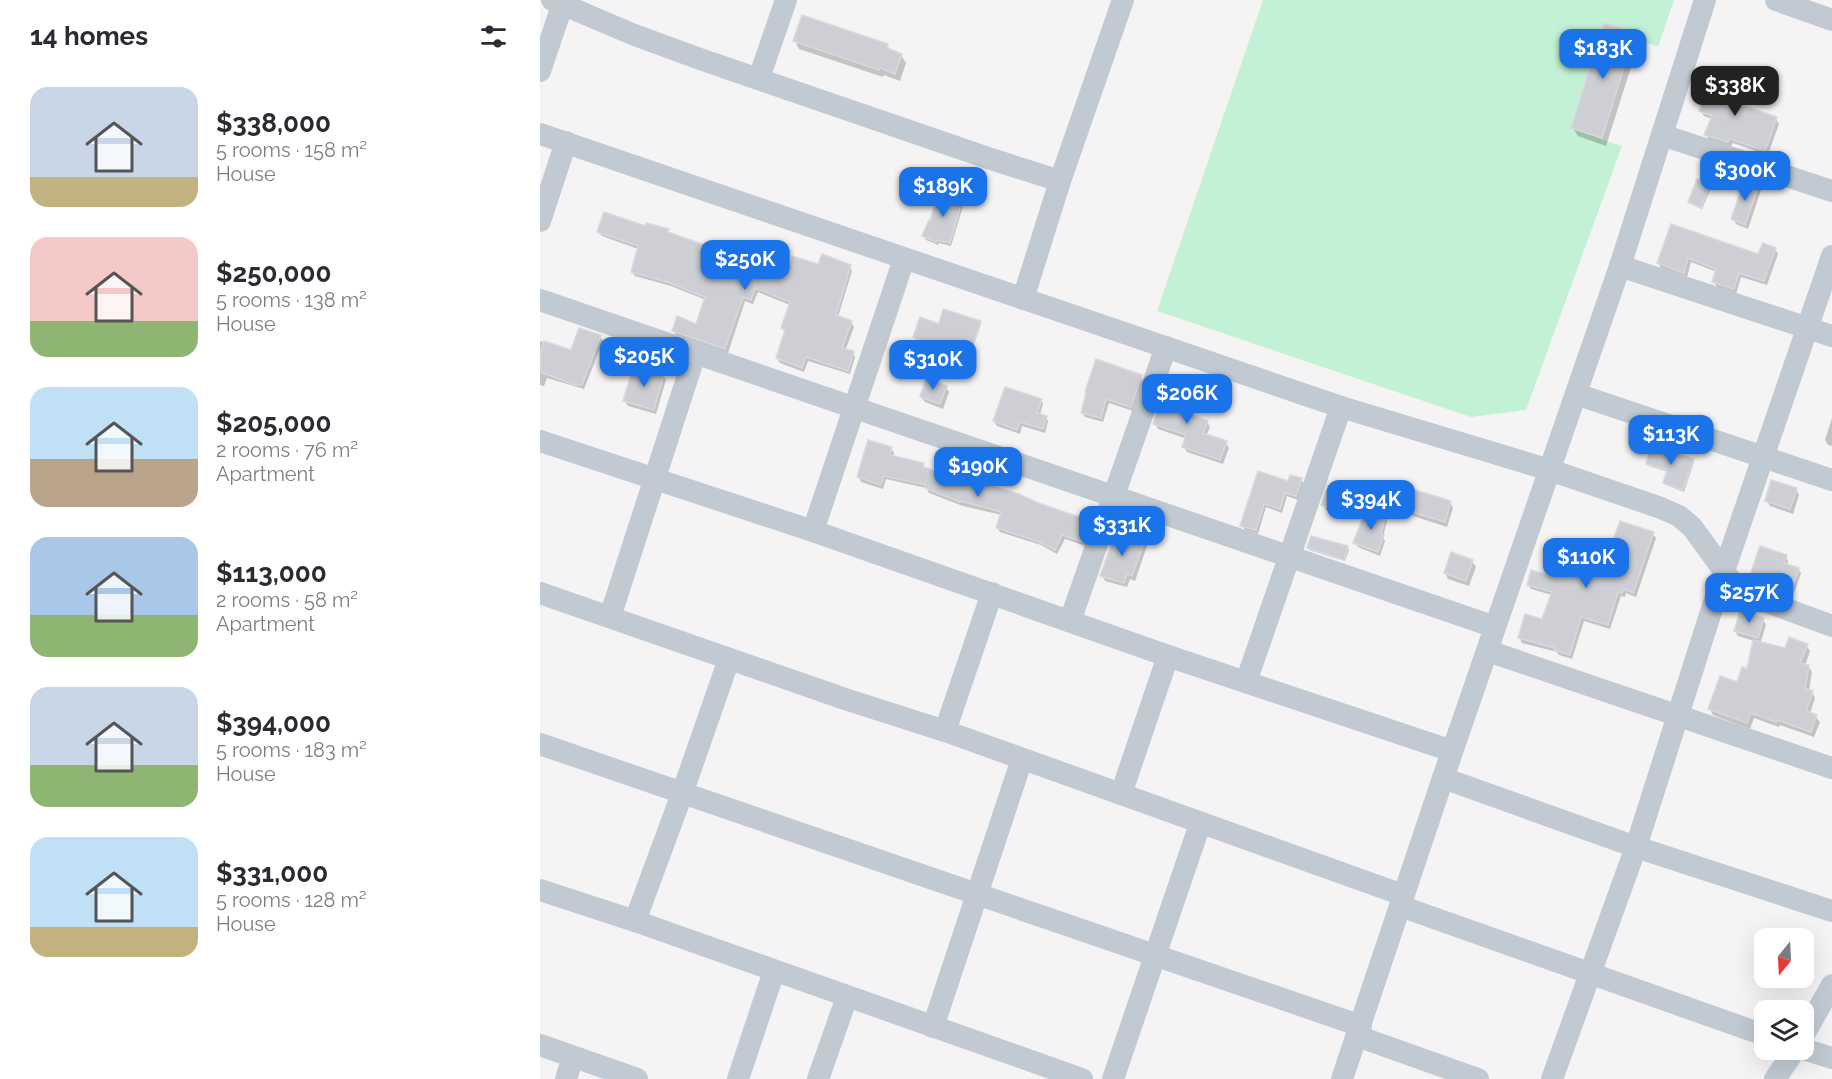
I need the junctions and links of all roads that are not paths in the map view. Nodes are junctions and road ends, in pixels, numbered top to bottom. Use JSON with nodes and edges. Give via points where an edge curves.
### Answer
{"nodes":[{"id":1,"x":786,"y":0,"type":"edge"},
{"id":2,"x":1123,"y":0,"type":"edge"},
{"id":3,"x":1705,"y":0,"type":"edge"},
{"id":4,"x":1776,"y":0,"type":"edge"},
{"id":5,"x":560,"y":1,"type":"edge"},
{"id":6,"x":1832,"y":20,"type":"edge"},
{"id":7,"x":540,"y":71,"type":"edge"},
{"id":8,"x":759,"y":78,"type":"junction"},
{"id":9,"x":540,"y":134,"type":"edge"},
{"id":10,"x":1662,"y":135,"type":"junction"},
{"id":11,"x":566,"y":142,"type":"junction"},
{"id":12,"x":1060,"y":181,"type":"junction"},
{"id":13,"x":1832,"y":191,"type":"edge"},
{"id":14,"x":540,"y":221,"type":"edge"},
{"id":15,"x":1832,"y":256,"type":"edge"},
{"id":16,"x":904,"y":259,"type":"junction"},
{"id":17,"x":1620,"y":266,"type":"junction"},
{"id":18,"x":540,"y":300,"type":"edge"},
{"id":19,"x":1023,"y":300,"type":"junction"},
{"id":20,"x":1808,"y":328,"type":"junction"},
{"id":21,"x":1832,"y":336,"type":"edge"},
{"id":22,"x":1166,"y":347,"type":"junction"},
{"id":23,"x":695,"y":354,"type":"junction"},
{"id":24,"x":1576,"y":394,"type":"junction"},
{"id":25,"x":854,"y":407,"type":"junction"},
{"id":26,"x":1341,"y":407,"type":"junction"},
{"id":27,"x":540,"y":441,"type":"edge"},
{"id":28,"x":1764,"y":456,"type":"junction"},
{"id":29,"x":1550,"y":470,"type":"junction"},
{"id":30,"x":656,"y":480,"type":"junction"},
{"id":31,"x":1832,"y":480,"type":"edge"},
{"id":32,"x":1114,"y":496,"type":"junction"},
{"id":33,"x":813,"y":531,"type":"junction"},
{"id":34,"x":1291,"y":557,"type":"junction"},
{"id":35,"x":1725,"y":571,"type":"junction"},
{"id":36,"x":540,"y":593,"type":"edge"},
{"id":37,"x":992,"y":593,"type":"junction"},
{"id":38,"x":610,"y":617,"type":"junction"},
{"id":39,"x":1070,"y":621,"type":"junction"},
{"id":40,"x":1832,"y":626,"type":"edge"},
{"id":41,"x":1495,"y":627,"type":"junction"},
{"id":42,"x":1488,"y":651,"type":"junction"},
{"id":43,"x":1167,"y":656,"type":"junction"},
{"id":44,"x":729,"y":659,"type":"junction"},
{"id":45,"x":1246,"y":682,"type":"junction"},
{"id":46,"x":1678,"y":716,"type":"junction"},
{"id":47,"x":945,"y":731,"type":"junction"},
{"id":48,"x":540,"y":744,"type":"edge"},
{"id":49,"x":1452,"y":751,"type":"junction"},
{"id":50,"x":1022,"y":759,"type":"junction"},
{"id":51,"x":1832,"y":768,"type":"edge"},
{"id":52,"x":1443,"y":778,"type":"junction"},
{"id":53,"x":682,"y":794,"type":"junction"},
{"id":54,"x":1121,"y":794,"type":"junction"},
{"id":55,"x":1200,"y":824,"type":"junction"},
{"id":56,"x":1636,"y":847,"type":"junction"},
{"id":57,"x":540,"y":890,"type":"edge"},
{"id":58,"x":977,"y":895,"type":"junction"},
{"id":59,"x":1402,"y":900,"type":"junction"},
{"id":60,"x":1832,"y":911,"type":"edge"},
{"id":61,"x":635,"y":921,"type":"junction"},
{"id":62,"x":1156,"y":955,"type":"junction"},
{"id":63,"x":774,"y":971,"type":"junction"},
{"id":64,"x":1589,"y":972,"type":"junction"},
{"id":65,"x":1832,"y":985,"type":"edge"},
{"id":66,"x":847,"y":997,"type":"junction"},
{"id":67,"x":1814,"y":1017,"type":"edge"},
{"id":68,"x":933,"y":1027,"type":"junction"},
{"id":69,"x":1359,"y":1031,"type":"junction"},
{"id":70,"x":1754,"y":1031,"type":"edge"},
{"id":71,"x":540,"y":1045,"type":"edge"},
{"id":72,"x":1814,"y":1052,"type":"edge"},
{"id":73,"x":573,"y":1057,"type":"junction"},
{"id":74,"x":1832,"y":1058,"type":"edge"},
{"id":75,"x":1788,"y":1060,"type":"edge"},
{"id":76,"x":566,"y":1079,"type":"edge"},
{"id":77,"x":637,"y":1079,"type":"edge"},
{"id":78,"x":738,"y":1079,"type":"edge"},
{"id":79,"x":818,"y":1079,"type":"edge"},
{"id":80,"x":1082,"y":1079,"type":"edge"},
{"id":81,"x":1113,"y":1079,"type":"edge"},
{"id":82,"x":1342,"y":1079,"type":"edge"},
{"id":83,"x":1478,"y":1079,"type":"edge"},
{"id":84,"x":1552,"y":1079,"type":"edge"},
{"id":85,"x":1776,"y":1079,"type":"edge"}],
"edges":[{"from":1,"to":8,"type":"street"},
{"from":2,"to":12,"type":"street"},
{"from":3,"to":10,"type":"street"},
{"from":4,"to":6,"type":"street"},
{"from":5,"to":7,"type":"street"},
{"from":5,"to":8,"type":"street","via":[[632,34]]},
{"from":8,"to":12,"type":"street"},
{"from":9,"to":11,"type":"street"},
{"from":10,"to":13,"type":"street"},
{"from":10,"to":17,"type":"street"},
{"from":11,"to":14,"type":"street"},
{"from":11,"to":16,"type":"street"},
{"from":12,"to":19,"type":"street"},
{"from":15,"to":20,"type":"street"},
{"from":16,"to":19,"type":"street"},
{"from":16,"to":25,"type":"street"},
{"from":17,"to":20,"type":"street"},
{"from":17,"to":24,"type":"street"},
{"from":18,"to":23,"type":"street"},
{"from":19,"to":22,"type":"street"},
{"from":20,"to":21,"type":"street"},
{"from":20,"to":28,"type":"street"},
{"from":22,"to":26,"type":"street"},
{"from":22,"to":32,"type":"street"},
{"from":23,"to":25,"type":"street"},
{"from":23,"to":30,"type":"street"},
{"from":24,"to":28,"type":"street"},
{"from":24,"to":29,"type":"street"},
{"from":25,"to":32,"type":"street"},
{"from":25,"to":33,"type":"street"},
{"from":26,"to":29,"type":"street"},
{"from":26,"to":34,"type":"street"},
{"from":27,"to":30,"type":"street"},
{"from":28,"to":31,"type":"street"},
{"from":28,"to":35,"type":"street"},
{"from":29,"to":35,"type":"street","via":[[1679,516]]},
{"from":29,"to":41,"type":"street"},
{"from":30,"to":33,"type":"street"},
{"from":30,"to":38,"type":"street"},
{"from":32,"to":34,"type":"street"},
{"from":32,"to":39,"type":"street"},
{"from":33,"to":37,"type":"street"},
{"from":34,"to":41,"type":"street"},
{"from":34,"to":45,"type":"street"},
{"from":35,"to":40,"type":"street","via":[[1735,586],[1754,597]]},
{"from":35,"to":46,"type":"street"},
{"from":36,"to":38,"type":"street"},
{"from":37,"to":39,"type":"street"},
{"from":37,"to":47,"type":"street"},
{"from":38,"to":44,"type":"street"},
{"from":39,"to":43,"type":"street"},
{"from":41,"to":42,"type":"street"},
{"from":42,"to":46,"type":"street"},
{"from":42,"to":49,"type":"street"},
{"from":43,"to":45,"type":"street"},
{"from":43,"to":54,"type":"street"},
{"from":44,"to":47,"type":"street"},
{"from":44,"to":53,"type":"street"},
{"from":45,"to":49,"type":"street"},
{"from":46,"to":51,"type":"street"},
{"from":46,"to":56,"type":"street"},
{"from":47,"to":50,"type":"street"},
{"from":48,"to":53,"type":"street"},
{"from":49,"to":52,"type":"street"},
{"from":50,"to":54,"type":"street"},
{"from":50,"to":58,"type":"street"},
{"from":52,"to":56,"type":"street"},
{"from":52,"to":59,"type":"street"},
{"from":53,"to":58,"type":"street"},
{"from":53,"to":61,"type":"street"},
{"from":54,"to":55,"type":"street"},
{"from":55,"to":59,"type":"street"},
{"from":55,"to":62,"type":"street"},
{"from":56,"to":60,"type":"street"},
{"from":56,"to":64,"type":"street"},
{"from":57,"to":61,"type":"street"},
{"from":58,"to":62,"type":"street"},
{"from":58,"to":68,"type":"street"},
{"from":59,"to":64,"type":"street"},
{"from":59,"to":69,"type":"street"},
{"from":61,"to":63,"type":"street"},
{"from":62,"to":69,"type":"street"},
{"from":62,"to":81,"type":"street"},
{"from":63,"to":66,"type":"street"},
{"from":63,"to":78,"type":"street"},
{"from":64,"to":70,"type":"street"},
{"from":64,"to":84,"type":"street"},
{"from":65,"to":67,"type":"street"},
{"from":66,"to":68,"type":"street"},
{"from":66,"to":79,"type":"street"},
{"from":68,"to":80,"type":"street"},
{"from":69,"to":82,"type":"street"},
{"from":69,"to":83,"type":"street"},
{"from":71,"to":73,"type":"street"},
{"from":72,"to":74,"type":"street"},
{"from":73,"to":76,"type":"street"},
{"from":73,"to":77,"type":"street"},
{"from":75,"to":85,"type":"street"}]}
